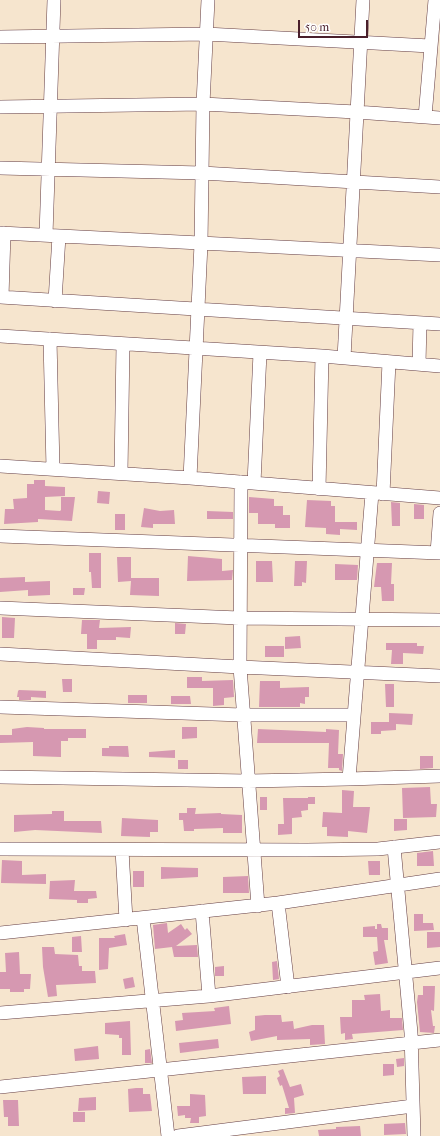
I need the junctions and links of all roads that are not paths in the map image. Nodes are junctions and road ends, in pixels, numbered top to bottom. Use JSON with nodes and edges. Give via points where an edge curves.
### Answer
{"nodes":[{"id":1,"x":54,"y":0,"type":"edge"},
{"id":2,"x":208,"y":0,"type":"edge"},
{"id":3,"x":363,"y":0,"type":"edge"},
{"id":4,"x":435,"y":0,"type":"edge"},
{"id":5,"x":206,"y":34,"type":"junction"},
{"id":6,"x":54,"y":36,"type":"junction"},
{"id":7,"x":0,"y":37,"type":"edge"},
{"id":8,"x":360,"y":42,"type":"junction"},
{"id":9,"x":430,"y":46,"type":"junction"},
{"id":10,"x":203,"y":104,"type":"junction"},
{"id":11,"x":51,"y":106,"type":"junction"},
{"id":12,"x":0,"y":107,"type":"edge"},
{"id":13,"x":356,"y":112,"type":"junction"},
{"id":14,"x":425,"y":117,"type":"junction"},
{"id":15,"x":440,"y":118,"type":"edge"},
{"id":16,"x":0,"y":168,"type":"edge"},
{"id":17,"x":49,"y":169,"type":"junction"},
{"id":18,"x":202,"y":173,"type":"junction"},
{"id":19,"x":353,"y":181,"type":"junction"},
{"id":20,"x":440,"y":187,"type":"edge"},
{"id":21,"x":2,"y":233,"type":"edge"},
{"id":22,"x":53,"y":235,"type":"junction"},
{"id":23,"x":201,"y":244,"type":"junction"},
{"id":24,"x":350,"y":251,"type":"junction"},
{"id":25,"x":440,"y":256,"type":"edge"},
{"id":26,"x":1,"y":297,"type":"edge"},
{"id":27,"x":55,"y":301,"type":"junction"},
{"id":28,"x":199,"y":308,"type":"junction"},
{"id":29,"x":346,"y":318,"type":"junction"},
{"id":30,"x":420,"y":323,"type":"junction"},
{"id":31,"x":440,"y":324,"type":"edge"},
{"id":32,"x":0,"y":336,"type":"edge"},
{"id":33,"x":50,"y":339,"type":"junction"},
{"id":34,"x":123,"y":344,"type":"junction"},
{"id":35,"x":196,"y":348,"type":"junction"},
{"id":36,"x":260,"y":353,"type":"junction"},
{"id":37,"x":322,"y":356,"type":"junction"},
{"id":38,"x":344,"y":358,"type":"junction"},
{"id":39,"x":389,"y":362,"type":"junction"},
{"id":40,"x":419,"y":364,"type":"junction"},
{"id":41,"x":440,"y":366,"type":"edge"},
{"id":42,"x":0,"y":466,"type":"edge"},
{"id":43,"x":53,"y":469,"type":"junction"},
{"id":44,"x":121,"y":473,"type":"junction"},
{"id":45,"x":190,"y":478,"type":"junction"},
{"id":46,"x":247,"y":482,"type":"junction"},
{"id":47,"x":320,"y":489,"type":"junction"},
{"id":48,"x":377,"y":494,"type":"junction"},
{"id":49,"x":440,"y":498,"type":"edge"},
{"id":50,"x":440,"y":513,"type":"edge"},
{"id":51,"x":0,"y":536,"type":"edge"},
{"id":52,"x":239,"y":544,"type":"junction"},
{"id":53,"x":366,"y":550,"type":"junction"},
{"id":54,"x":438,"y":553,"type":"edge"},
{"id":55,"x":0,"y":608,"type":"edge"},
{"id":56,"x":239,"y":618,"type":"junction"},
{"id":57,"x":361,"y":620,"type":"junction"},
{"id":58,"x":440,"y":620,"type":"edge"},
{"id":59,"x":0,"y":654,"type":"edge"},
{"id":60,"x":240,"y":667,"type":"junction"},
{"id":61,"x":357,"y":673,"type":"junction"},
{"id":62,"x":440,"y":676,"type":"edge"},
{"id":63,"x":0,"y":707,"type":"edge"},
{"id":64,"x":243,"y":715,"type":"junction"},
{"id":65,"x":354,"y":715,"type":"junction"},
{"id":66,"x":440,"y":776,"type":"edge"},
{"id":67,"x":0,"y":777,"type":"edge"},
{"id":68,"x":349,"y":779,"type":"junction"},
{"id":69,"x":248,"y":781,"type":"junction"},
{"id":70,"x":440,"y":842,"type":"edge"},
{"id":71,"x":394,"y":847,"type":"junction"},
{"id":72,"x":0,"y":849,"type":"edge"},
{"id":73,"x":122,"y":850,"type":"junction"},
{"id":74,"x":254,"y":850,"type":"junction"},
{"id":75,"x":440,"y":879,"type":"edge"},
{"id":76,"x":397,"y":885,"type":"junction"},
{"id":77,"x":278,"y":903,"type":"junction"},
{"id":78,"x":258,"y":906,"type":"junction"},
{"id":79,"x":202,"y":911,"type":"junction"},
{"id":80,"x":143,"y":918,"type":"junction"},
{"id":81,"x":126,"y":920,"type":"junction"},
{"id":82,"x":0,"y":933,"type":"edge"},
{"id":83,"x":440,"y":968,"type":"edge"},
{"id":84,"x":405,"y":972,"type":"junction"},
{"id":85,"x":288,"y":987,"type":"junction"},
{"id":86,"x":209,"y":996,"type":"junction"},
{"id":87,"x":154,"y":1001,"type":"junction"},
{"id":88,"x":0,"y":1013,"type":"edge"},
{"id":89,"x":440,"y":1040,"type":"edge"},
{"id":90,"x":412,"y":1043,"type":"junction"},
{"id":91,"x":162,"y":1071,"type":"junction"},
{"id":92,"x":0,"y":1087,"type":"edge"},
{"id":93,"x":414,"y":1106,"type":"junction"},
{"id":94,"x":168,"y":1136,"type":"edge"},
{"id":95,"x":178,"y":1136,"type":"edge"},
{"id":96,"x":414,"y":1136,"type":"edge"}],
"edges":[{"from":1,"to":6,"type":"street"},
{"from":2,"to":5,"type":"street"},
{"from":3,"to":8,"type":"street"},
{"from":4,"to":9,"type":"street"},
{"from":5,"to":6,"type":"street"},
{"from":5,"to":8,"type":"street"},
{"from":5,"to":10,"type":"street"},
{"from":6,"to":7,"type":"street"},
{"from":6,"to":11,"type":"street"},
{"from":8,"to":9,"type":"street"},
{"from":8,"to":13,"type":"street"},
{"from":9,"to":14,"type":"street"},
{"from":10,"to":11,"type":"street"},
{"from":10,"to":13,"type":"street"},
{"from":10,"to":18,"type":"street"},
{"from":11,"to":12,"type":"street"},
{"from":11,"to":17,"type":"street"},
{"from":13,"to":14,"type":"street"},
{"from":13,"to":19,"type":"street"},
{"from":14,"to":15,"type":"street"},
{"from":16,"to":17,"type":"street"},
{"from":17,"to":18,"type":"street"},
{"from":17,"to":22,"type":"street"},
{"from":18,"to":19,"type":"street"},
{"from":18,"to":23,"type":"street"},
{"from":19,"to":20,"type":"street"},
{"from":19,"to":24,"type":"street"},
{"from":21,"to":22,"type":"street"},
{"from":21,"to":26,"type":"street"},
{"from":22,"to":23,"type":"street"},
{"from":22,"to":27,"type":"street"},
{"from":23,"to":24,"type":"street"},
{"from":23,"to":28,"type":"street"},
{"from":24,"to":25,"type":"street"},
{"from":24,"to":29,"type":"street"},
{"from":26,"to":27,"type":"street"},
{"from":27,"to":28,"type":"street"},
{"from":28,"to":29,"type":"street"},
{"from":28,"to":35,"type":"street"},
{"from":29,"to":30,"type":"street"},
{"from":29,"to":38,"type":"street"},
{"from":30,"to":31,"type":"street"},
{"from":30,"to":40,"type":"street"},
{"from":32,"to":33,"type":"street"},
{"from":33,"to":34,"type":"street"},
{"from":33,"to":43,"type":"street"},
{"from":34,"to":35,"type":"street"},
{"from":34,"to":44,"type":"street"},
{"from":35,"to":36,"type":"street"},
{"from":35,"to":45,"type":"street"},
{"from":36,"to":37,"type":"street"},
{"from":36,"to":46,"type":"street"},
{"from":37,"to":38,"type":"street"},
{"from":37,"to":47,"type":"street"},
{"from":38,"to":39,"type":"street"},
{"from":39,"to":40,"type":"street"},
{"from":39,"to":48,"type":"street"},
{"from":40,"to":41,"type":"street"},
{"from":42,"to":43,"type":"street"},
{"from":43,"to":44,"type":"street"},
{"from":44,"to":45,"type":"street"},
{"from":45,"to":46,"type":"street"},
{"from":46,"to":47,"type":"street"},
{"from":46,"to":52,"type":"street"},
{"from":47,"to":48,"type":"street"},
{"from":48,"to":49,"type":"street"},
{"from":48,"to":53,"type":"street"},
{"from":50,"to":54,"type":"street"},
{"from":51,"to":52,"type":"street"},
{"from":52,"to":53,"type":"street"},
{"from":52,"to":56,"type":"street"},
{"from":53,"to":54,"type":"street"},
{"from":53,"to":57,"type":"street"},
{"from":55,"to":56,"type":"street"},
{"from":56,"to":57,"type":"street"},
{"from":56,"to":60,"type":"street"},
{"from":57,"to":58,"type":"street"},
{"from":57,"to":61,"type":"street"},
{"from":59,"to":60,"type":"street"},
{"from":60,"to":61,"type":"street"},
{"from":60,"to":64,"type":"street"},
{"from":61,"to":62,"type":"street"},
{"from":61,"to":65,"type":"street"},
{"from":63,"to":64,"type":"street"},
{"from":64,"to":65,"type":"street"},
{"from":64,"to":69,"type":"street"},
{"from":65,"to":68,"type":"street"},
{"from":66,"to":68,"type":"street"},
{"from":67,"to":69,"type":"street"},
{"from":68,"to":69,"type":"street"},
{"from":69,"to":74,"type":"street"},
{"from":70,"to":71,"type":"street"},
{"from":71,"to":74,"type":"street"},
{"from":71,"to":76,"type":"street"},
{"from":72,"to":73,"type":"street"},
{"from":73,"to":74,"type":"street"},
{"from":73,"to":81,"type":"street"},
{"from":74,"to":78,"type":"street"},
{"from":75,"to":76,"type":"street"},
{"from":76,"to":77,"type":"street"},
{"from":76,"to":84,"type":"street"},
{"from":77,"to":78,"type":"street"},
{"from":77,"to":85,"type":"street"},
{"from":78,"to":79,"type":"street"},
{"from":79,"to":80,"type":"street"},
{"from":79,"to":86,"type":"street"},
{"from":80,"to":81,"type":"street"},
{"from":80,"to":87,"type":"street"},
{"from":81,"to":82,"type":"street"},
{"from":83,"to":84,"type":"street"},
{"from":84,"to":85,"type":"street"},
{"from":84,"to":90,"type":"street"},
{"from":85,"to":86,"type":"street"},
{"from":86,"to":87,"type":"street"},
{"from":87,"to":88,"type":"street"},
{"from":87,"to":91,"type":"street"},
{"from":89,"to":90,"type":"street"},
{"from":90,"to":91,"type":"street"},
{"from":90,"to":93,"type":"street"},
{"from":91,"to":92,"type":"street"},
{"from":91,"to":94,"type":"street"},
{"from":93,"to":95,"type":"street"},
{"from":93,"to":96,"type":"street"}]}
